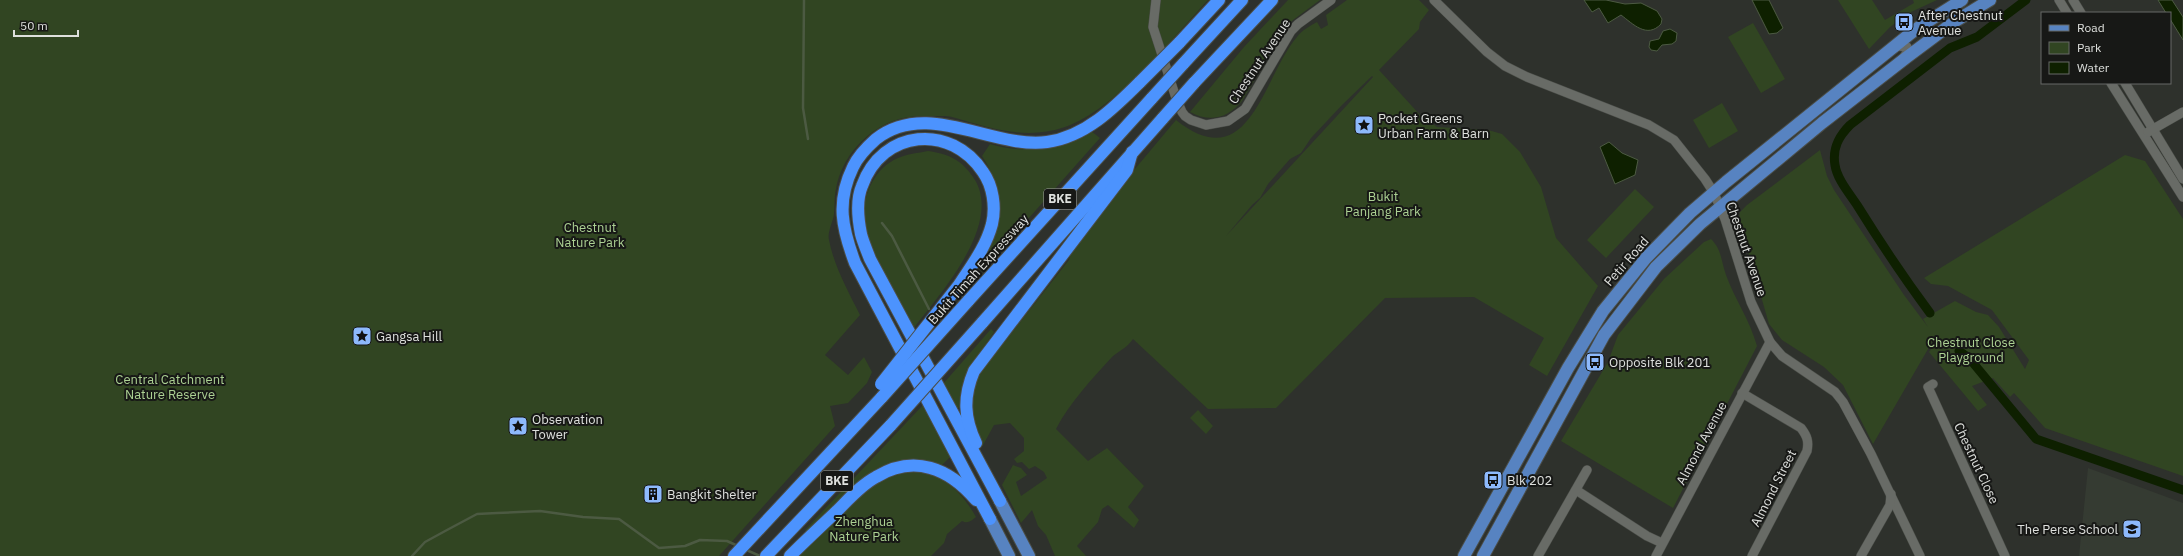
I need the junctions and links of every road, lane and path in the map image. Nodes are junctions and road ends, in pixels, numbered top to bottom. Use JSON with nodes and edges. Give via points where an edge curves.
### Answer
{"nodes":[{"id":1,"x":1156,"y":0,"type":"edge"},
{"id":2,"x":1219,"y":0,"type":"edge"},
{"id":3,"x":1242,"y":0,"type":"edge"},
{"id":4,"x":1272,"y":0,"type":"edge"},
{"id":5,"x":1331,"y":0,"type":"edge"},
{"id":6,"x":1434,"y":0,"type":"edge"},
{"id":7,"x":1962,"y":0,"type":"edge"},
{"id":8,"x":1990,"y":0,"type":"edge"},
{"id":9,"x":2059,"y":0,"type":"edge"},
{"id":10,"x":2073,"y":0,"type":"edge"},
{"id":11,"x":2066,"y":12,"type":"edge"},
{"id":12,"x":2080,"y":12,"type":"edge"},
{"id":13,"x":1888,"y":51,"type":"junction"},
{"id":14,"x":1897,"y":65,"type":"junction"},
{"id":15,"x":2112,"y":84,"type":"edge"},
{"id":16,"x":2126,"y":84,"type":"edge"},
{"id":17,"x":2183,"y":112,"type":"edge"},
{"id":18,"x":2153,"y":129,"type":"junction"},
{"id":19,"x":2143,"y":135,"type":"junction"},
{"id":20,"x":1132,"y":152,"type":"junction"},
{"id":21,"x":2183,"y":179,"type":"edge"},
{"id":22,"x":1714,"y":193,"type":"junction"},
{"id":23,"x":2183,"y":197,"type":"edge"},
{"id":24,"x":1719,"y":208,"type":"junction"},
{"id":25,"x":1770,"y":342,"type":"junction"},
{"id":26,"x":1933,"y":384,"type":"dead end"},
{"id":27,"x":1742,"y":393,"type":"junction"},
{"id":28,"x":860,"y":419,"type":"junction"},
{"id":29,"x":966,"y":431,"type":"junction"},
{"id":30,"x":1587,"y":470,"type":"dead end"},
{"id":31,"x":1510,"y":472,"type":"junction"},
{"id":32,"x":1524,"y":478,"type":"junction"},
{"id":33,"x":1576,"y":490,"type":"junction"},
{"id":34,"x":1890,"y":494,"type":"junction"},
{"id":35,"x":1000,"y":501,"type":"joint"},
{"id":36,"x":990,"y":519,"type":"junction"},
{"id":37,"x":1662,"y":543,"type":"junction"},
{"id":38,"x":794,"y":552,"type":"edge"},
{"id":39,"x":734,"y":556,"type":"edge"},
{"id":40,"x":766,"y":556,"type":"edge"},
{"id":41,"x":1009,"y":556,"type":"edge"},
{"id":42,"x":1029,"y":556,"type":"edge"},
{"id":43,"x":1464,"y":556,"type":"edge"},
{"id":44,"x":1483,"y":556,"type":"edge"},
{"id":45,"x":1538,"y":556,"type":"edge"},
{"id":46,"x":1656,"y":556,"type":"edge"},
{"id":47,"x":1752,"y":556,"type":"edge"},
{"id":48,"x":1861,"y":556,"type":"edge"},
{"id":49,"x":1920,"y":556,"type":"edge"},
{"id":50,"x":2005,"y":556,"type":"edge"}],
"edges":[{"from":1,"to":5,"type":"street","name":"Chestnut Avenue","via":[[1153,27],[1182,112],[1198,123],[1214,125],[1228,121],[1245,109],[1291,31]]},
{"from":2,"to":36,"type":"highway","bridge":true,"via":[[1115,107],[1068,137],[1048,142],[1025,143],[944,124],[915,124],[882,135],[867,147],[856,161],[846,182],[842,197],[842,218],[846,240],[855,263]]},
{"from":3,"to":28,"type":"highway","name":"Bukit Timah Expressway","number":"BKE","bridge":true},
{"from":4,"to":20,"type":"highway","number":"BKE","bridge":true},
{"from":6,"to":22,"type":"street","name":"Chestnut Avenue","via":[[1506,66],[1526,77],[1642,122],[1668,136],[1679,146]]},
{"from":7,"to":13,"type":"main road","name":"Petir Road","via":[[1916,29]]},
{"from":8,"to":14,"type":"main road","name":"Petir Road","via":[[1954,22]]},
{"from":9,"to":11,"type":"street"},
{"from":10,"to":12,"type":"street"},
{"from":13,"to":14,"type":"street","name":"Petir Road","via":[[1898,46],[1907,47],[1906,55]]},
{"from":13,"to":22,"type":"main road","name":"Petir Road"},
{"from":14,"to":24,"type":"main road","name":"Petir Road"},
{"from":15,"to":19,"type":"street"},
{"from":16,"to":18,"type":"street"},
{"from":17,"to":18,"type":"street"},
{"from":18,"to":19,"type":"street"},
{"from":18,"to":21,"type":"street"},
{"from":19,"to":23,"type":"street"},
{"from":20,"to":29,"type":"highway","via":[[1127,170],[974,371],[965,400]]},
{"from":20,"to":40,"type":"highway","number":"BKE","bridge":true,"via":[[891,425]]},
{"from":22,"to":24,"type":"street","name":"Chestnut Avenue"},
{"from":22,"to":31,"type":"main road","name":"Petir Road","via":[[1690,213],[1646,258],[1603,311]]},
{"from":24,"to":25,"type":"street","name":"Chestnut Avenue","via":[[1725,219],[1751,302]]},
{"from":24,"to":32,"type":"main road","name":"Petir Road","via":[[1656,267],[1614,319]]},
{"from":25,"to":27,"type":"street","name":"Almond Avenue"},
{"from":25,"to":34,"type":"street","name":"Chestnut Avenue","via":[[1782,356],[1835,392],[1843,402]]},
{"from":26,"to":50,"type":"street","name":"Chestnut Close","via":[[1928,387]]},
{"from":27,"to":37,"type":"street","name":"Almond Avenue"},
{"from":27,"to":47,"type":"street","name":"Almond Street","via":[[1801,428],[1806,434],[1808,444],[1807,451]]},
{"from":28,"to":29,"type":"highway","bridge":true,"via":[[881,384],[959,285],[981,252],[992,222],[993,196],[987,178],[976,161],[961,149],[938,140],[918,138],[903,142],[890,148],[878,159],[861,186],[861,234],[870,259]]},
{"from":28,"to":39,"type":"highway","name":"Bukit Timah Expressway","number":"BKE"},
{"from":29,"to":35,"type":"highway"},
{"from":30,"to":33,"type":"street"},
{"from":31,"to":32,"type":"main road","via":[[1515,466],[1521,467]]},
{"from":31,"to":43,"type":"main road","name":"Petir Road"},
{"from":32,"to":44,"type":"main road","name":"Petir Road"},
{"from":33,"to":37,"type":"street"},
{"from":33,"to":45,"type":"street"},
{"from":34,"to":48,"type":"street","via":[[1890,505]]},
{"from":34,"to":49,"type":"street","name":"Chestnut Avenue"},
{"from":35,"to":42,"type":"main road"},
{"from":36,"to":38,"type":"highway","via":[[960,484],[937,468],[917,465],[903,467],[889,470],[863,486]]},
{"from":36,"to":41,"type":"main road"},
{"from":37,"to":46,"type":"street","name":"Almond Avenue"}]}
